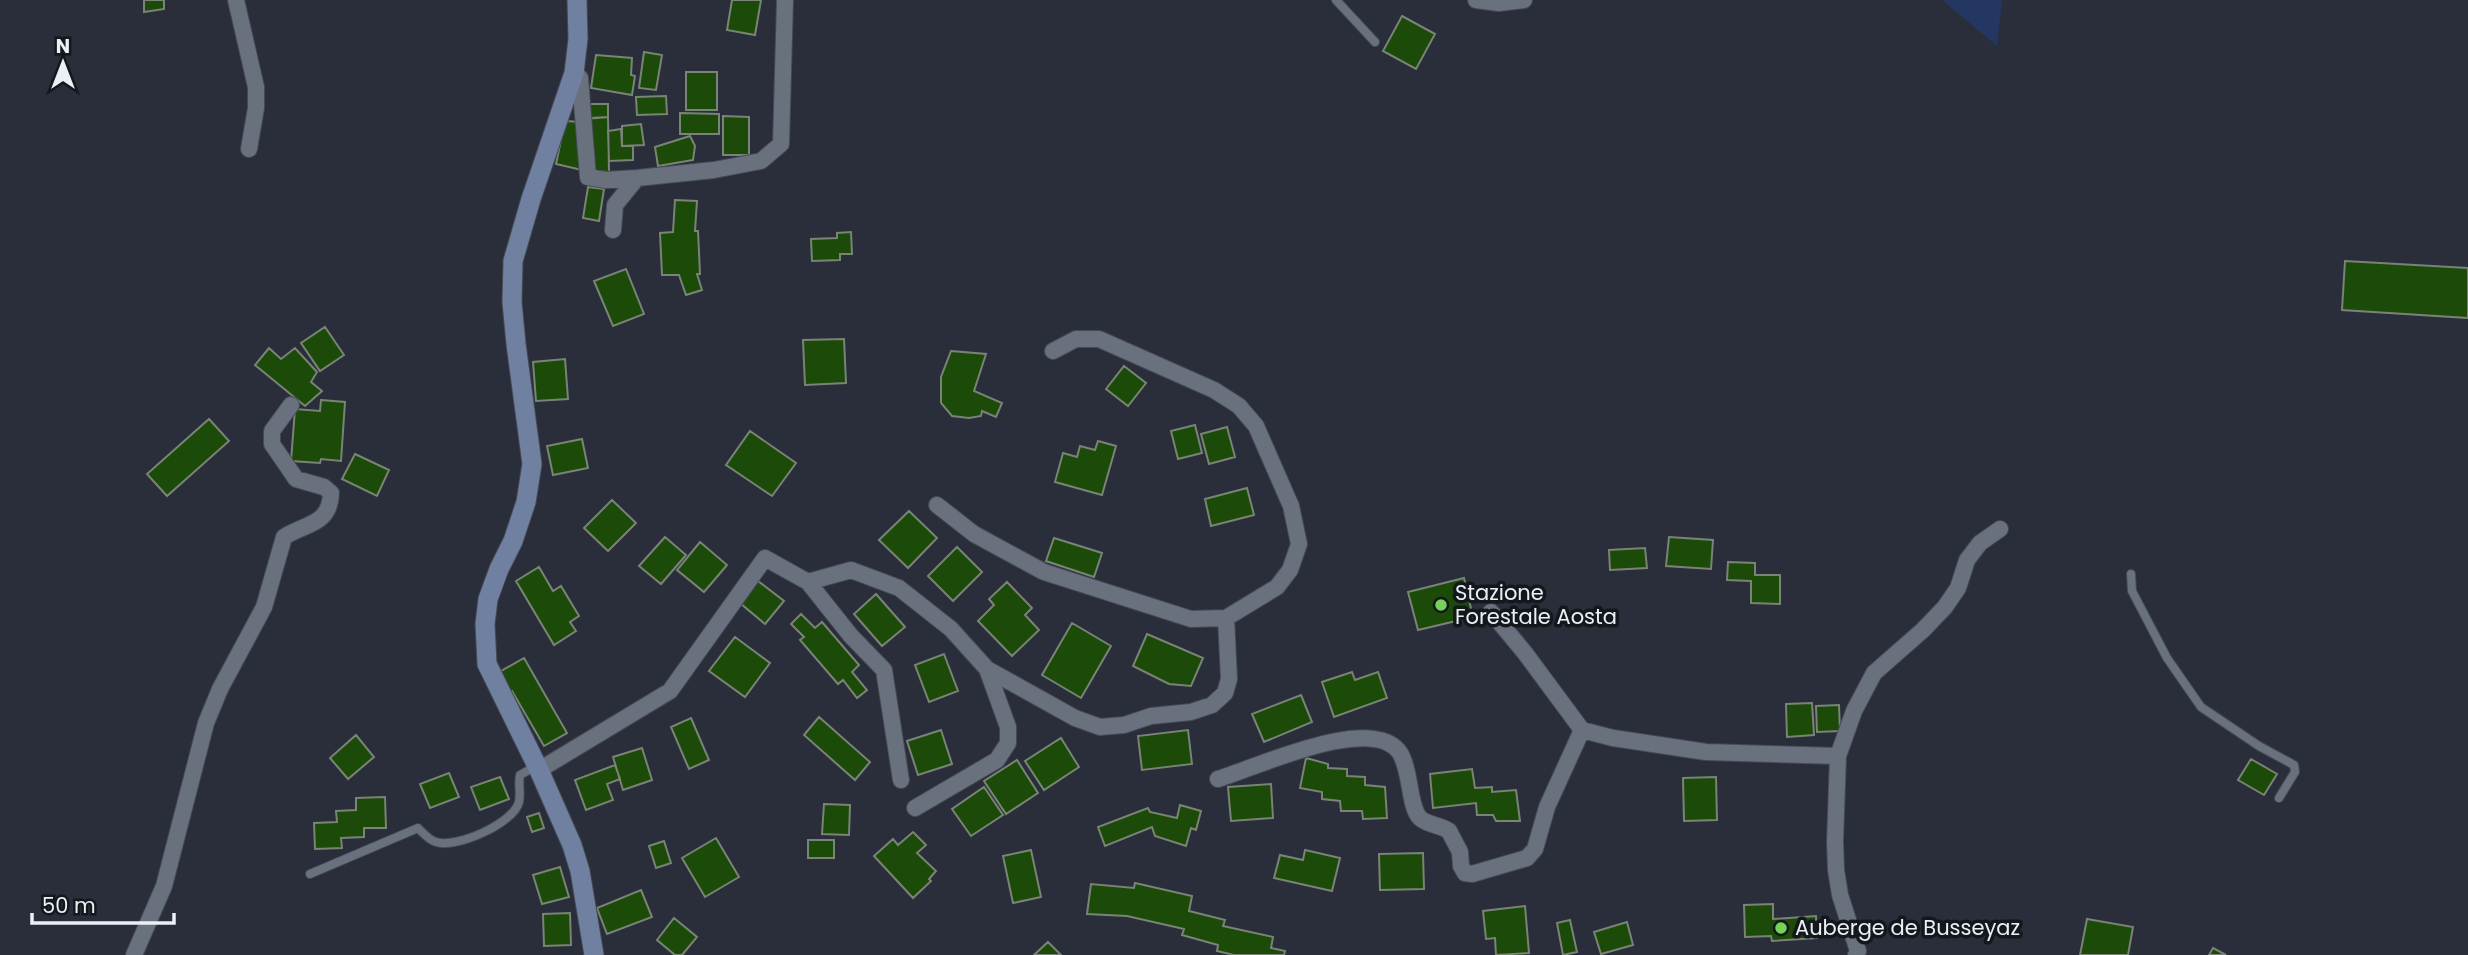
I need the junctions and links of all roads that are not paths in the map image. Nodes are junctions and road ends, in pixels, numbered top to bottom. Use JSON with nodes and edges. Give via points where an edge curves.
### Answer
{"nodes":[{"id":1,"x":236,"y":0,"type":"edge"},
{"id":2,"x":577,"y":0,"type":"edge"},
{"id":3,"x":785,"y":0,"type":"edge"},
{"id":4,"x":1336,"y":0,"type":"edge"},
{"id":5,"x":1476,"y":0,"type":"edge"},
{"id":6,"x":1524,"y":0,"type":"edge"},
{"id":7,"x":1375,"y":42,"type":"dead end"},
{"id":8,"x":574,"y":73,"type":"junction"},
{"id":9,"x":249,"y":149,"type":"dead end"},
{"id":10,"x":637,"y":178,"type":"junction"},
{"id":11,"x":612,"y":230,"type":"dead end"},
{"id":12,"x":1054,"y":351,"type":"dead end"},
{"id":13,"x":291,"y":405,"type":"dead end"},
{"id":14,"x":937,"y":505,"type":"dead end"},
{"id":15,"x":2000,"y":529,"type":"dead end"},
{"id":16,"x":2131,"y":574,"type":"dead end"},
{"id":17,"x":808,"y":582,"type":"junction"},
{"id":18,"x":1491,"y":612,"type":"dead end"},
{"id":19,"x":1226,"y":618,"type":"junction"},
{"id":20,"x":987,"y":668,"type":"junction"},
{"id":21,"x":1582,"y":730,"type":"junction"},
{"id":22,"x":1838,"y":756,"type":"junction"},
{"id":23,"x":539,"y":770,"type":"junction"},
{"id":24,"x":1218,"y":779,"type":"dead end"},
{"id":25,"x":901,"y":780,"type":"dead end"},
{"id":26,"x":2279,"y":799,"type":"dead end"},
{"id":27,"x":915,"y":808,"type":"dead end"},
{"id":28,"x":310,"y":874,"type":"dead end"},
{"id":29,"x":590,"y":951,"type":"edge"},
{"id":30,"x":134,"y":955,"type":"edge"},
{"id":31,"x":1856,"y":955,"type":"edge"}],
"edges":[{"from":1,"to":9,"type":"street","via":[[256,87]]},
{"from":2,"to":8,"type":"main road"},
{"from":3,"to":10,"type":"street","via":[[781,144],[761,161]]},
{"from":4,"to":7,"type":"lane"},
{"from":5,"to":6,"type":"street"},
{"from":8,"to":10,"type":"street","via":[[580,78],[588,177]]},
{"from":8,"to":23,"type":"main road","via":[[513,261],[512,302],[532,464],[526,502],[488,599],[485,624],[487,664]]},
{"from":10,"to":11,"type":"street","via":[[615,205]]},
{"from":12,"to":19,"type":"street","via":[[1076,339],[1099,339],[1214,390],[1239,406],[1256,426],[1291,506],[1299,544],[1277,587]]},
{"from":13,"to":30,"type":"street","via":[[272,431],[272,444],[296,479],[331,493],[330,504],[321,519],[284,537],[264,607],[206,723],[164,886]]},
{"from":14,"to":19,"type":"street","via":[[974,534],[1044,572],[1191,619]]},
{"from":15,"to":22,"type":"street","via":[[1967,560],[1958,588],[1945,607],[1874,673]]},
{"from":16,"to":26,"type":"lane","via":[[2132,591],[2161,647],[2201,707],[2294,765],[2295,772]]},
{"from":17,"to":20,"type":"street","via":[[851,570],[899,588],[951,629]]},
{"from":17,"to":23,"type":"street","via":[[765,558],[670,691]]},
{"from":17,"to":25,"type":"street","via":[[884,670]]},
{"from":18,"to":21,"type":"street"},
{"from":19,"to":20,"type":"street","via":[[1230,659],[1225,694],[1212,705],[1191,712],[1100,727],[1075,718]]},
{"from":20,"to":27,"type":"street","via":[[1008,727],[1007,743],[997,760]]},
{"from":21,"to":22,"type":"street","via":[[1706,752]]},
{"from":21,"to":24,"type":"street","via":[[1547,807],[1535,849],[1527,858],[1472,874],[1461,866],[1460,852],[1449,831],[1422,820],[1415,811],[1406,764],[1397,749],[1379,740],[1362,737],[1327,742]]},
{"from":22,"to":31,"type":"street","via":[[1836,870]]},
{"from":23,"to":28,"type":"lane","via":[[520,775],[519,803],[503,822],[476,835],[451,843],[436,842],[418,828]]},
{"from":23,"to":29,"type":"main road","via":[[580,871]]}]}
